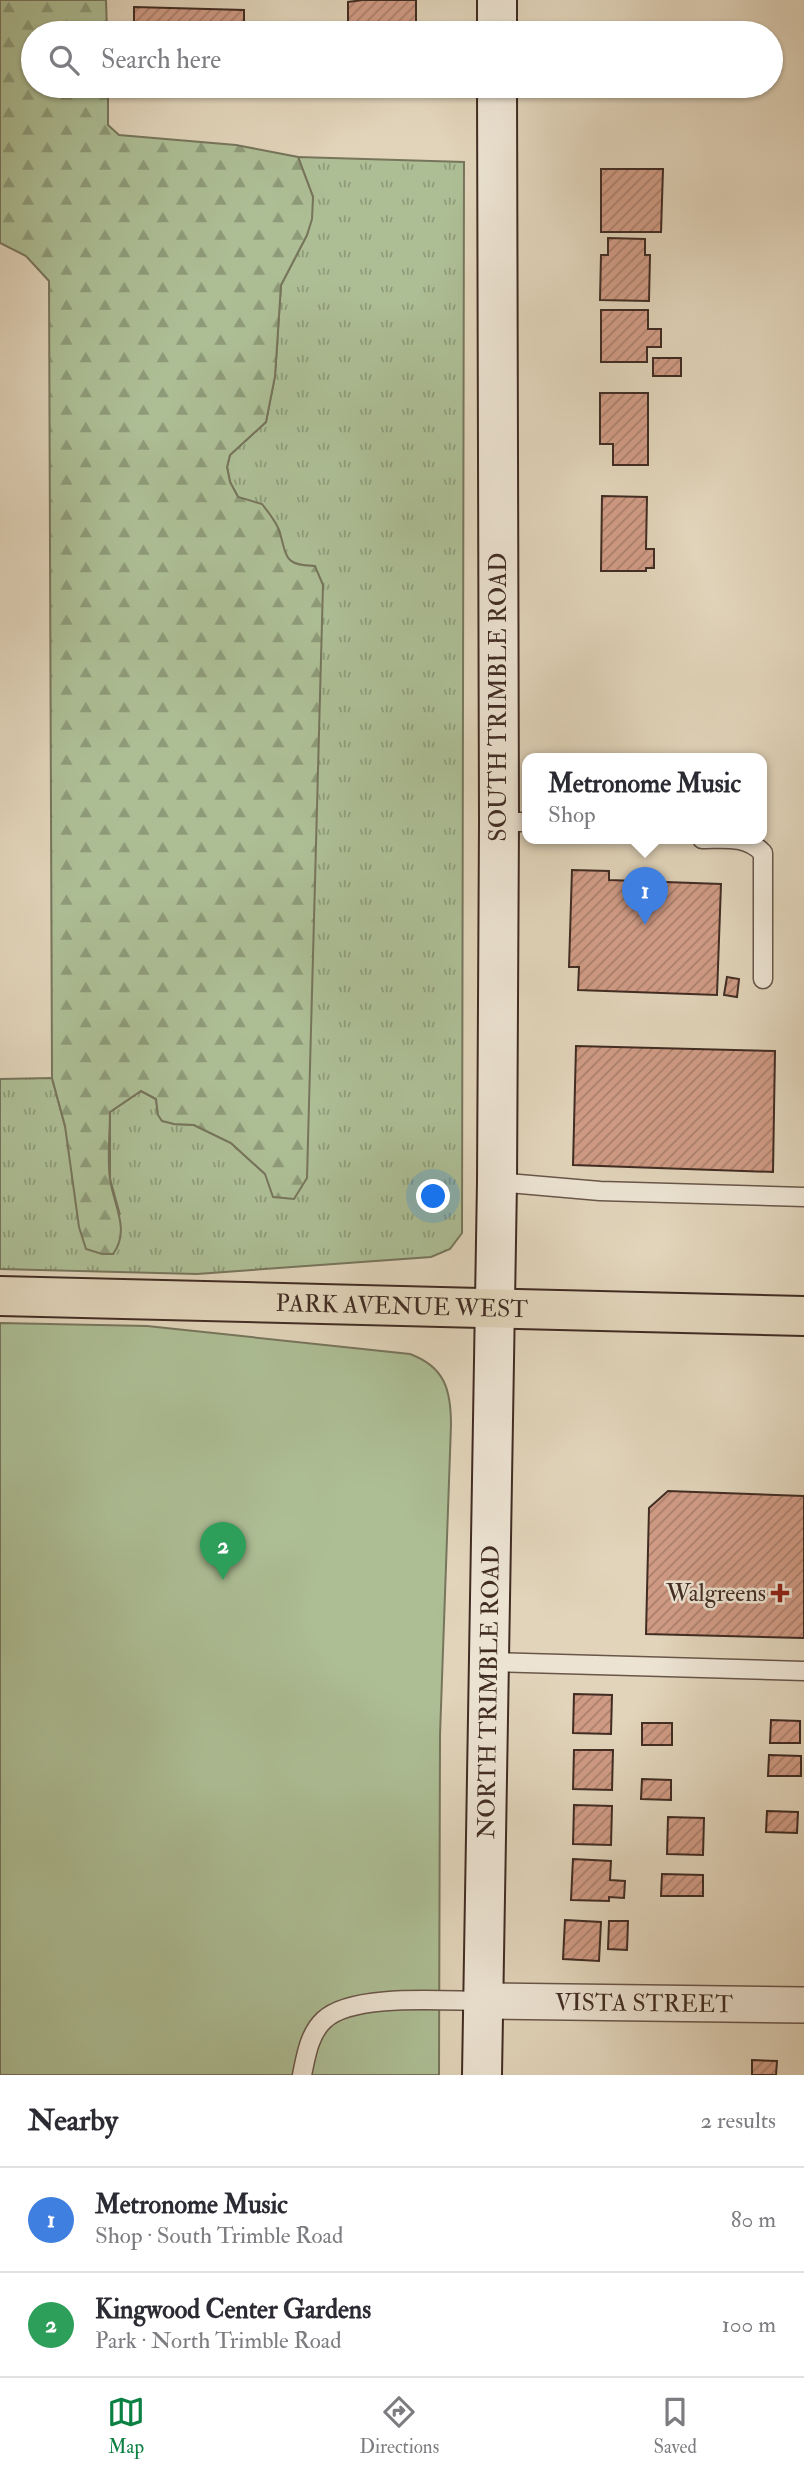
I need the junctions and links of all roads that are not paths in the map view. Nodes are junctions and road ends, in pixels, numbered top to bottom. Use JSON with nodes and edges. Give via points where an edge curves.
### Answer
{"nodes":[{"id":1,"x":497,"y":0,"type":"edge"},
{"id":2,"x":497,"y":21,"type":"edge"},
{"id":3,"x":497,"y":98,"type":"edge"},
{"id":4,"x":513,"y":822,"type":"edge"},
{"id":5,"x":755,"y":844,"type":"edge"},
{"id":6,"x":764,"y":979,"type":"dead end"},
{"id":7,"x":496,"y":1182,"type":"junction"},
{"id":8,"x":804,"y":1198,"type":"edge"},
{"id":9,"x":0,"y":1296,"type":"edge"},
{"id":10,"x":494,"y":1308,"type":"junction"},
{"id":11,"x":804,"y":1316,"type":"edge"},
{"id":12,"x":489,"y":1662,"type":"junction"},
{"id":13,"x":804,"y":1671,"type":"edge"},
{"id":14,"x":483,"y":2001,"type":"junction"},
{"id":15,"x":804,"y":2005,"type":"edge"},
{"id":16,"x":302,"y":2075,"type":"edge"},
{"id":17,"x":482,"y":2075,"type":"edge"}],
"edges":[{"from":1,"to":2,"type":"main road"},
{"from":3,"to":4,"type":"main road","name":"SOUTH TRIMBLE ROAD"},
{"from":4,"to":7,"type":"main road","name":"SOUTH TRIMBLE ROAD"},
{"from":5,"to":6,"type":"lane","via":[[763,853]]},
{"from":7,"to":8,"type":"lane","via":[[600,1191]]},
{"from":7,"to":10,"type":"main road","name":"SOUTH TRIMBLE ROAD"},
{"from":9,"to":10,"type":"main road","name":"PARK AVENUE WEST"},
{"from":10,"to":11,"type":"main road","name":"PARK AVENUE WEST"},
{"from":10,"to":12,"type":"main road","name":"NORTH TRIMBLE ROAD"},
{"from":12,"to":13,"type":"lane"},
{"from":12,"to":14,"type":"main road","name":"NORTH TRIMBLE ROAD"},
{"from":14,"to":15,"type":"street","name":"VISTA STREET"},
{"from":14,"to":16,"type":"lane","via":[[386,2002],[337,2011],[314,2034]]},
{"from":14,"to":17,"type":"main road","name":"NORTH TRIMBLE ROAD"}]}
